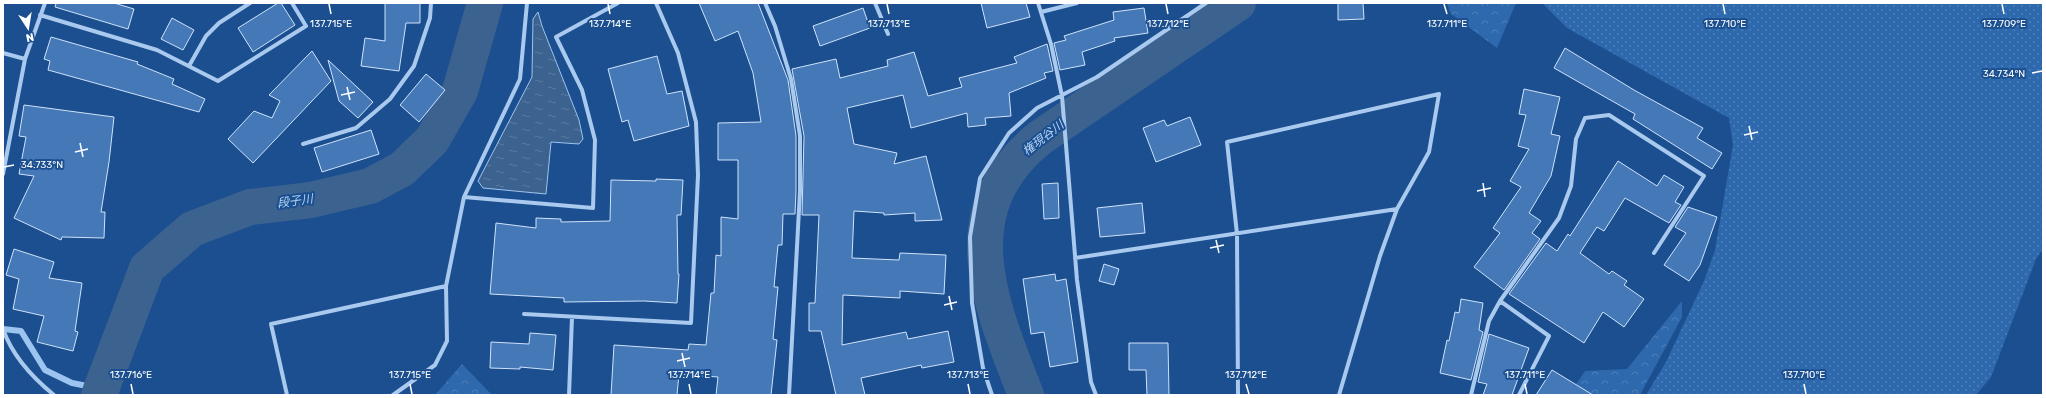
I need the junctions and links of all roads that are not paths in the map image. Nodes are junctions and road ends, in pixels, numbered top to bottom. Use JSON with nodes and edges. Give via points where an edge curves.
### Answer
{"nodes":[{"id":1,"x":45,"y":3,"type":"edge"},
{"id":2,"x":250,"y":3,"type":"edge"},
{"id":3,"x":292,"y":3,"type":"edge"},
{"id":4,"x":431,"y":3,"type":"edge"},
{"id":5,"x":527,"y":3,"type":"edge"},
{"id":6,"x":618,"y":3,"type":"edge"},
{"id":7,"x":656,"y":3,"type":"edge"},
{"id":8,"x":765,"y":3,"type":"edge"},
{"id":9,"x":875,"y":3,"type":"edge"},
{"id":10,"x":1038,"y":3,"type":"edge"},
{"id":11,"x":1078,"y":3,"type":"edge"},
{"id":12,"x":1206,"y":3,"type":"edge"},
{"id":13,"x":1041,"y":12,"type":"junction"},
{"id":14,"x":40,"y":15,"type":"junction"},
{"id":15,"x":888,"y":34,"type":"dead end"},
{"id":16,"x":3,"y":52,"type":"edge"},
{"id":17,"x":25,"y":58,"type":"junction"},
{"id":18,"x":189,"y":66,"type":"junction"},
{"id":19,"x":1062,"y":96,"type":"junction"},
{"id":20,"x":303,"y":144,"type":"dead end"},
{"id":21,"x":3,"y":174,"type":"edge"},
{"id":22,"x":464,"y":197,"type":"junction"},
{"id":23,"x":1397,"y":209,"type":"junction"},
{"id":24,"x":1237,"y":234,"type":"junction"},
{"id":25,"x":1654,"y":253,"type":"dead end"},
{"id":26,"x":1076,"y":258,"type":"junction"},
{"id":27,"x":446,"y":286,"type":"junction"},
{"id":28,"x":1500,"y":301,"type":"junction"},
{"id":29,"x":524,"y":314,"type":"dead end"},
{"id":30,"x":572,"y":317,"type":"junction"},
{"id":31,"x":3,"y":329,"type":"edge"},
{"id":32,"x":5,"y":338,"type":"edge"},
{"id":33,"x":54,"y":395,"type":"edge"},
{"id":34,"x":287,"y":395,"type":"edge"},
{"id":35,"x":393,"y":395,"type":"edge"},
{"id":36,"x":569,"y":395,"type":"edge"},
{"id":37,"x":789,"y":395,"type":"edge"},
{"id":38,"x":992,"y":395,"type":"edge"},
{"id":39,"x":1096,"y":395,"type":"edge"},
{"id":40,"x":1238,"y":395,"type":"edge"},
{"id":41,"x":1339,"y":395,"type":"edge"},
{"id":42,"x":1471,"y":395,"type":"edge"},
{"id":43,"x":1519,"y":395,"type":"edge"}],
"edges":[{"from":1,"to":14,"type":"street"},
{"from":2,"to":18,"type":"street","via":[[219,23],[206,36]]},
{"from":3,"to":18,"type":"street","via":[[306,26],[218,81]]},
{"from":4,"to":20,"type":"street","via":[[430,18],[414,66],[390,99],[356,128]]},
{"from":5,"to":22,"type":"street","via":[[520,79]]},
{"from":6,"to":22,"type":"street","via":[[556,37],[582,90],[595,140],[593,208]]},
{"from":7,"to":30,"type":"street","via":[[678,53],[696,122],[698,175],[691,323]]},
{"from":8,"to":37,"type":"street","via":[[776,26],[791,79],[800,136],[800,191]]},
{"from":9,"to":15,"type":"street"},
{"from":10,"to":13,"type":"street"},
{"from":11,"to":13,"type":"street"},
{"from":12,"to":19,"type":"street","via":[[1097,77]]},
{"from":13,"to":19,"type":"street"},
{"from":14,"to":17,"type":"street"},
{"from":14,"to":18,"type":"street","via":[[157,50]]},
{"from":16,"to":17,"type":"street"},
{"from":17,"to":21,"type":"street"},
{"from":19,"to":26,"type":"street"},
{"from":19,"to":38,"type":"street","via":[[1036,108],[1009,133],[980,178],[970,237],[972,303],[983,368]]},
{"from":22,"to":27,"type":"street"},
{"from":23,"to":24,"type":"street"},
{"from":23,"to":24,"type":"street","via":[[1429,152],[1439,94],[1227,142]]},
{"from":23,"to":41,"type":"street","via":[[1380,256]]},
{"from":24,"to":26,"type":"street"},
{"from":24,"to":40,"type":"street"},
{"from":25,"to":28,"type":"street","via":[[1704,176],[1609,115],[1585,118],[1576,139],[1570,186],[1559,218]]},
{"from":26,"to":39,"type":"street","via":[[1091,382]]},
{"from":27,"to":34,"type":"street","via":[[271,324]]},
{"from":27,"to":35,"type":"street","via":[[447,341],[434,365]]},
{"from":28,"to":42,"type":"street","via":[[1489,321]]},
{"from":28,"to":43,"type":"street","via":[[1549,336]]},
{"from":29,"to":30,"type":"street"},
{"from":30,"to":36,"type":"street"},
{"from":31,"to":32,"type":"street"},
{"from":32,"to":33,"type":"street","via":[[37,381]]}]}
